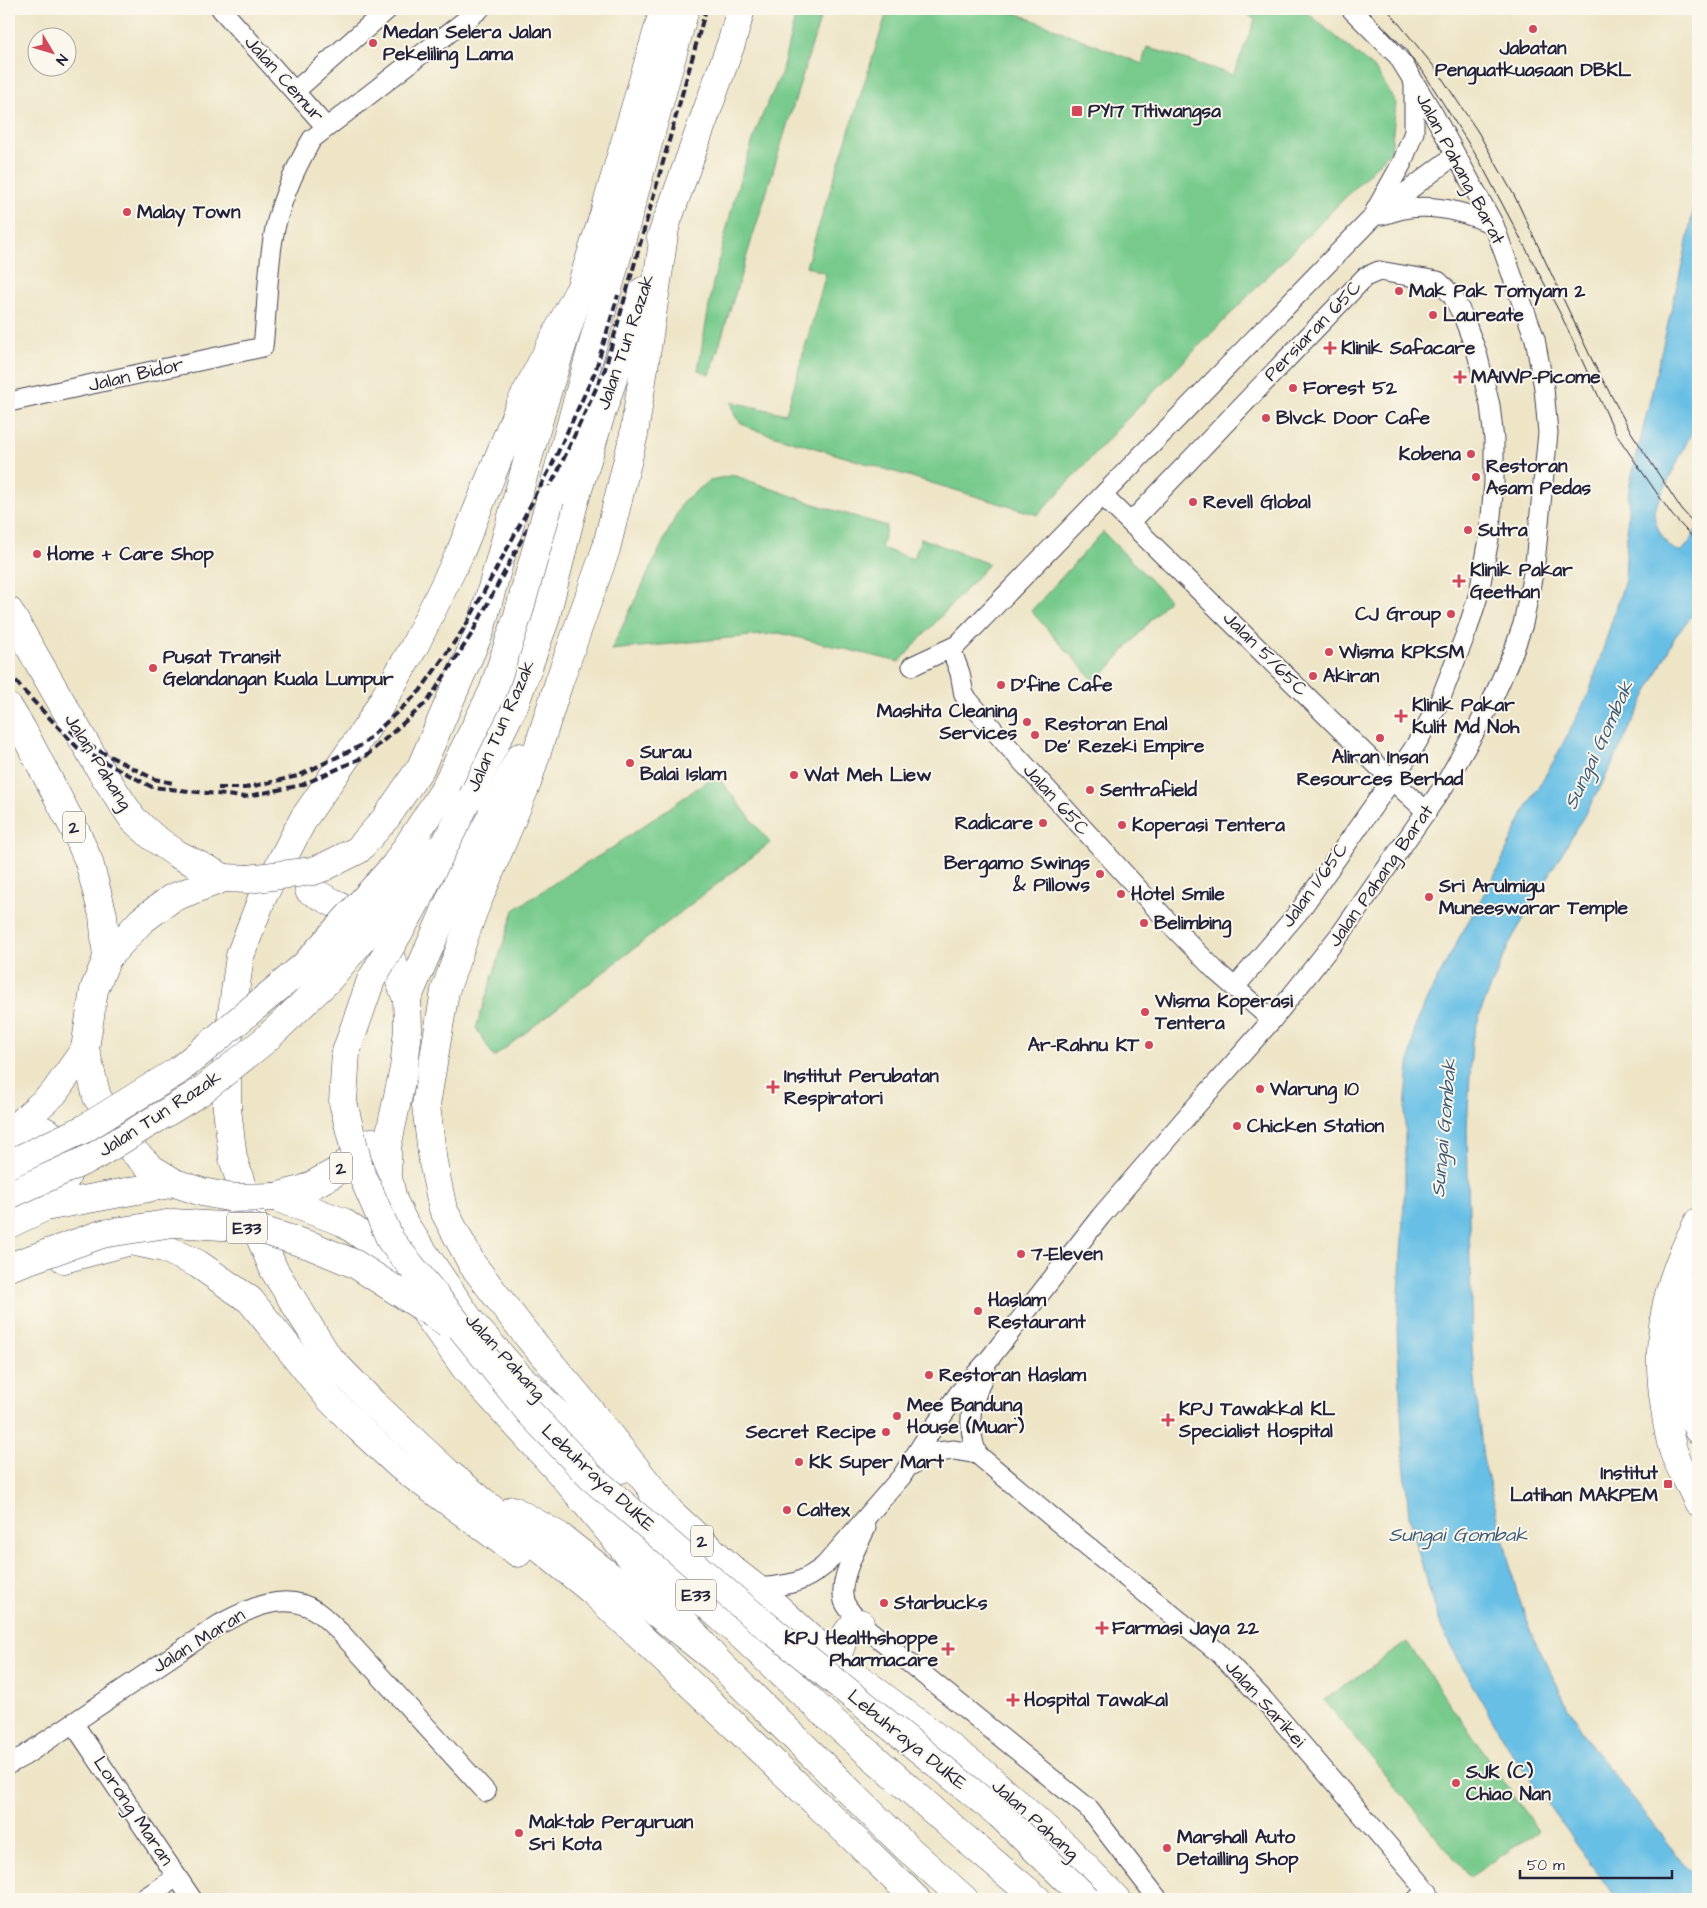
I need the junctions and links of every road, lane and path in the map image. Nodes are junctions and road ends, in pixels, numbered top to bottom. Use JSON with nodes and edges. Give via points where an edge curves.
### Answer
{"nodes":[{"id":1,"x":221,"y":9,"type":"edge"},
{"id":2,"x":388,"y":9,"type":"edge"},
{"id":3,"x":480,"y":9,"type":"edge"},
{"id":4,"x":664,"y":9,"type":"edge"},
{"id":5,"x":685,"y":9,"type":"edge"},
{"id":6,"x":742,"y":9,"type":"edge"},
{"id":7,"x":1351,"y":9,"type":"edge"},
{"id":8,"x":1414,"y":84,"type":"junction"},
{"id":9,"x":295,"y":91,"type":"junction"},
{"id":10,"x":326,"y":126,"type":"junction"},
{"id":11,"x":1455,"y":155,"type":"junction"},
{"id":12,"x":1371,"y":219,"type":"junction"},
{"id":13,"x":666,"y":222,"type":"junction"},
{"id":14,"x":1494,"y":224,"type":"junction"},
{"id":15,"x":577,"y":294,"type":"junction"},
{"id":16,"x":9,"y":402,"type":"edge"},
{"id":17,"x":1103,"y":496,"type":"junction"},
{"id":18,"x":562,"y":502,"type":"junction"},
{"id":19,"x":1131,"y":522,"type":"junction"},
{"id":20,"x":9,"y":611,"type":"edge"},
{"id":21,"x":951,"y":649,"type":"junction"},
{"id":22,"x":912,"y":666,"type":"dead end"},
{"id":23,"x":559,"y":682,"type":"junction"},
{"id":24,"x":9,"y":708,"type":"edge"},
{"id":25,"x":1392,"y":780,"type":"junction"},
{"id":26,"x":466,"y":803,"type":"junction"},
{"id":27,"x":1427,"y":812,"type":"junction"},
{"id":28,"x":386,"y":818,"type":"junction"},
{"id":29,"x":469,"y":856,"type":"junction"},
{"id":30,"x":236,"y":879,"type":"junction"},
{"id":31,"x":107,"y":958,"type":"junction"},
{"id":32,"x":1234,"y":987,"type":"junction"},
{"id":33,"x":407,"y":999,"type":"junction"},
{"id":34,"x":1272,"y":1020,"type":"junction"},
{"id":35,"x":85,"y":1049,"type":"junction"},
{"id":36,"x":393,"y":1116,"type":"junction"},
{"id":37,"x":9,"y":1134,"type":"edge"},
{"id":38,"x":9,"y":1164,"type":"edge"},
{"id":39,"x":175,"y":1183,"type":"junction"},
{"id":40,"x":9,"y":1196,"type":"edge"},
{"id":41,"x":275,"y":1198,"type":"junction"},
{"id":42,"x":45,"y":1207,"type":"junction"},
{"id":43,"x":1698,"y":1222,"type":"edge"},
{"id":44,"x":9,"y":1224,"type":"edge"},
{"id":45,"x":9,"y":1267,"type":"edge"},
{"id":46,"x":9,"y":1272,"type":"edge"},
{"id":47,"x":1698,"y":1285,"type":"edge"},
{"id":48,"x":466,"y":1334,"type":"junction"},
{"id":49,"x":990,"y":1358,"type":"junction"},
{"id":50,"x":1698,"y":1430,"type":"edge"},
{"id":51,"x":977,"y":1454,"type":"junction"},
{"id":52,"x":909,"y":1467,"type":"junction"},
{"id":53,"x":448,"y":1474,"type":"junction"},
{"id":54,"x":564,"y":1478,"type":"junction"},
{"id":55,"x":1698,"y":1502,"type":"edge"},
{"id":56,"x":668,"y":1509,"type":"junction"},
{"id":57,"x":874,"y":1510,"type":"junction"},
{"id":58,"x":756,"y":1588,"type":"junction"},
{"id":59,"x":860,"y":1623,"type":"junction"},
{"id":60,"x":641,"y":1639,"type":"junction"},
{"id":61,"x":716,"y":1660,"type":"junction"},
{"id":62,"x":836,"y":1661,"type":"junction"},
{"id":63,"x":73,"y":1723,"type":"junction"},
{"id":64,"x":9,"y":1764,"type":"edge"},
{"id":65,"x":486,"y":1792,"type":"dead end"},
{"id":66,"x":177,"y":1877,"type":"junction"},
{"id":67,"x":143,"y":1899,"type":"edge"},
{"id":68,"x":192,"y":1899,"type":"edge"},
{"id":69,"x":916,"y":1899,"type":"edge"},
{"id":70,"x":964,"y":1899,"type":"edge"},
{"id":71,"x":1037,"y":1899,"type":"edge"},
{"id":72,"x":1072,"y":1899,"type":"edge"},
{"id":73,"x":1087,"y":1899,"type":"edge"},
{"id":74,"x":1094,"y":1899,"type":"edge"},
{"id":75,"x":1116,"y":1899,"type":"edge"},
{"id":76,"x":1158,"y":1899,"type":"edge"},
{"id":77,"x":1417,"y":1899,"type":"edge"}],
"edges":[{"from":1,"to":9,"type":"street","name":"Jalan Cemur"},
{"from":2,"to":9,"type":"street"},
{"from":3,"to":10,"type":"street"},
{"from":4,"to":15,"type":"main road"},
{"from":5,"to":18,"type":"main road","name":"Jalan Tun Razak"},
{"from":6,"to":13,"type":"main road","name":"Jalan Tun Razak"},
{"from":7,"to":8,"type":"street","name":"Jalan Pahang Barat","via":[[1398,56]]},
{"from":8,"to":11,"type":"street","name":"Jalan Pahang Barat"},
{"from":8,"to":12,"type":"street","via":[[1414,132],[1402,163]]},
{"from":9,"to":10,"type":"street","name":"Jalan Cemur"},
{"from":10,"to":16,"type":"street","name":"Jalan Bidor","via":[[312,139],[298,163],[277,221],[263,347]]},
{"from":11,"to":12,"type":"street"},
{"from":11,"to":14,"type":"street","name":"Jalan Pahang Barat"},
{"from":12,"to":14,"type":"street","via":[[1407,208],[1422,208],[1466,214]]},
{"from":12,"to":17,"type":"street"},
{"from":13,"to":18,"type":"main road","name":"Jalan Tun Razak","via":[[601,414]]},
{"from":13,"to":23,"type":"main road","via":[[634,434],[606,549]]},
{"from":14,"to":27,"type":"street","name":"Jalan Pahang Barat","via":[[1535,339],[1544,388],[1548,433],[1538,537],[1523,624],[1508,667],[1483,719]]},
{"from":15,"to":28,"type":"main road","via":[[480,631],[421,767]]},
{"from":15,"to":53,"type":"main road","via":[[519,407],[460,553],[414,647],[368,726],[304,818],[262,898],[240,956],[227,1049],[227,1109],[233,1158],[251,1216],[274,1270],[328,1357]]},
{"from":17,"to":19,"type":"street","name":"Jalan 5/65C"},
{"from":17,"to":21,"type":"street"},
{"from":18,"to":26,"type":"main road","name":"Jalan Tun Razak","via":[[545,620],[519,694]]},
{"from":18,"to":38,"type":"main road","name":"Jalan Tun Razak","bridge":true,"via":[[518,615],[493,692],[443,792],[395,865],[304,966],[179,1070],[84,1129]]},
{"from":19,"to":25,"type":"street","name":"Jalan 5/65C"},
{"from":19,"to":25,"type":"street","name":"Persiaran 65C","via":[[1365,277],[1379,271],[1438,281],[1452,295],[1463,316],[1477,352],[1490,405],[1494,440],[1489,539],[1468,628],[1440,700]]},
{"from":20,"to":30,"type":"main road","name":"Jalan Pahang","number":"2","via":[[101,771],[133,819],[177,854]]},
{"from":21,"to":22,"type":"street"},
{"from":21,"to":32,"type":"street","name":"Jalan 65C","via":[[964,695],[1167,921]]},
{"from":23,"to":29,"type":"main road"},
{"from":23,"to":56,"type":"main road","via":[[527,783],[473,912],[445,991],[426,1105],[433,1162],[443,1209],[472,1264]]},
{"from":24,"to":31,"type":"main road","number":"2","via":[[89,862],[103,915]]},
{"from":25,"to":27,"type":"street","name":"Jalan 5/65C"},
{"from":25,"to":32,"type":"street","name":"Jalan 1/65C","via":[[1301,909]]},
{"from":26,"to":40,"type":"main road","name":"Jalan Tun Razak","bridge":true,"via":[[408,885],[328,980],[264,1041],[200,1092],[95,1156]]},
{"from":26,"to":48,"type":"main road","number":"E33","bridge":true,"via":[[413,908],[371,980],[346,1052],[342,1102],[359,1168],[391,1241]]},
{"from":27,"to":34,"type":"street","name":"Jalan Pahang Barat","via":[[1342,932]]},
{"from":28,"to":29,"type":"main road","via":[[385,847],[389,862],[402,877],[419,884],[439,877]]},
{"from":28,"to":30,"type":"main road","bridge":true,"via":[[358,850],[312,871]]},
{"from":29,"to":33,"type":"main road"},
{"from":30,"to":31,"type":"main road","number":"2","via":[[172,898],[141,921]]},
{"from":30,"to":33,"type":"main road","number":"2","bridge":true,"via":[[309,890],[336,904],[363,924],[390,956]]},
{"from":31,"to":35,"type":"main road","number":"2","via":[[94,990]]},
{"from":32,"to":34,"type":"street","name":"Jalan 65C"},
{"from":33,"to":36,"type":"main road","number":"2","via":[[404,1068]]},
{"from":34,"to":49,"type":"street","name":"Jalan Pahang Barat","via":[[1101,1216]]},
{"from":35,"to":37,"type":"main road","via":[[54,1093]]},
{"from":35,"to":39,"type":"main road","number":"2","via":[[98,1097],[114,1124],[132,1150],[152,1169]]},
{"from":36,"to":41,"type":"main road","number":"2","via":[[369,1146],[336,1172],[306,1189]]},
{"from":36,"to":56,"type":"main road","name":"Jalan Pahang","number":"2","via":[[387,1173],[393,1200],[405,1225],[438,1275],[471,1322],[518,1375],[567,1424]]},
{"from":37,"to":42,"type":"main road","via":[[32,1127],[43,1130],[68,1151],[68,1174]]},
{"from":39,"to":41,"type":"main road","number":"2","bridge":true,"via":[[233,1198]]},
{"from":39,"to":42,"type":"main road"},
{"from":41,"to":54,"type":"main road","name":"Jalan Pahang","number":"2","via":[[343,1222],[368,1240],[389,1262],[466,1369]]},
{"from":42,"to":44,"type":"main road"},
{"from":43,"to":55,"type":"main road","via":[[1684,1248],[1667,1300],[1660,1347],[1663,1396],[1673,1451]]},
{"from":45,"to":48,"type":"main road","number":"E33","bridge":true,"via":[[102,1234],[164,1224],[255,1228],[355,1264]]},
{"from":46,"to":60,"type":"main road","via":[[131,1241],[164,1248],[198,1264],[250,1300],[330,1399],[400,1466],[579,1600]]},
{"from":47,"to":50,"type":"main road","via":[[1684,1357],[1688,1395]]},
{"from":48,"to":73,"type":"main road","name":"Lebuhraya DUKE","number":"E33","bridge":true,"via":[[530,1413],[591,1476],[740,1604],[999,1814]]},
{"from":49,"to":51,"type":"street","via":[[971,1407],[971,1430]]},
{"from":49,"to":52,"type":"street","name":"Jalan Pahang Barat","via":[[959,1393]]},
{"from":51,"to":52,"type":"street","via":[[954,1450],[929,1453]]},
{"from":51,"to":77,"type":"street","name":"Jalan Sarikei","via":[[1218,1652],[1264,1700],[1428,1892]]},
{"from":52,"to":57,"type":"street","name":"Jalan Pahang Barat"},
{"from":53,"to":60,"type":"main road","via":[[591,1590]]},
{"from":53,"to":61,"type":"main road","via":[[559,1536]]},
{"from":54,"to":61,"type":"main road","name":"Jalan Pahang","number":"2"},
{"from":54,"to":71,"type":"main road","name":"Lebuhraya DUKE","number":"E33","via":[[826,1715]]},
{"from":56,"to":58,"type":"main road","name":"Jalan Pahang","number":"2"},
{"from":57,"to":58,"type":"street","name":"Jalan Pahang Barat","via":[[825,1565],[811,1576],[793,1584]]},
{"from":57,"to":59,"type":"street","name":"Jalan Pahang","via":[[842,1590],[845,1603]]},
{"from":58,"to":62,"type":"main road","name":"Jalan Pahang","number":"2"},
{"from":59,"to":62,"type":"main road","via":[[847,1631]]},
{"from":59,"to":76,"type":"street","name":"Jalan Pahang","via":[[1088,1808]]},
{"from":60,"to":69,"type":"main road"},
{"from":61,"to":70,"type":"main road","name":"Jalan Pahang","number":"2","via":[[897,1838]]},
{"from":62,"to":75,"type":"main road","name":"Jalan Pahang","number":"2","via":[[980,1770],[1067,1848]]},
{"from":63,"to":64,"type":"street","name":"Jalan Maran"},
{"from":63,"to":65,"type":"street","name":"Jalan Maran","via":[[245,1610],[277,1601],[298,1604],[315,1610],[340,1632]]},
{"from":63,"to":66,"type":"street","name":"Lorong Maran"},
{"from":66,"to":67,"type":"street"},
{"from":66,"to":68,"type":"street","name":"Lorong Maran"},
{"from":72,"to":74,"type":"main road","via":[[1081,1896]]}]}
